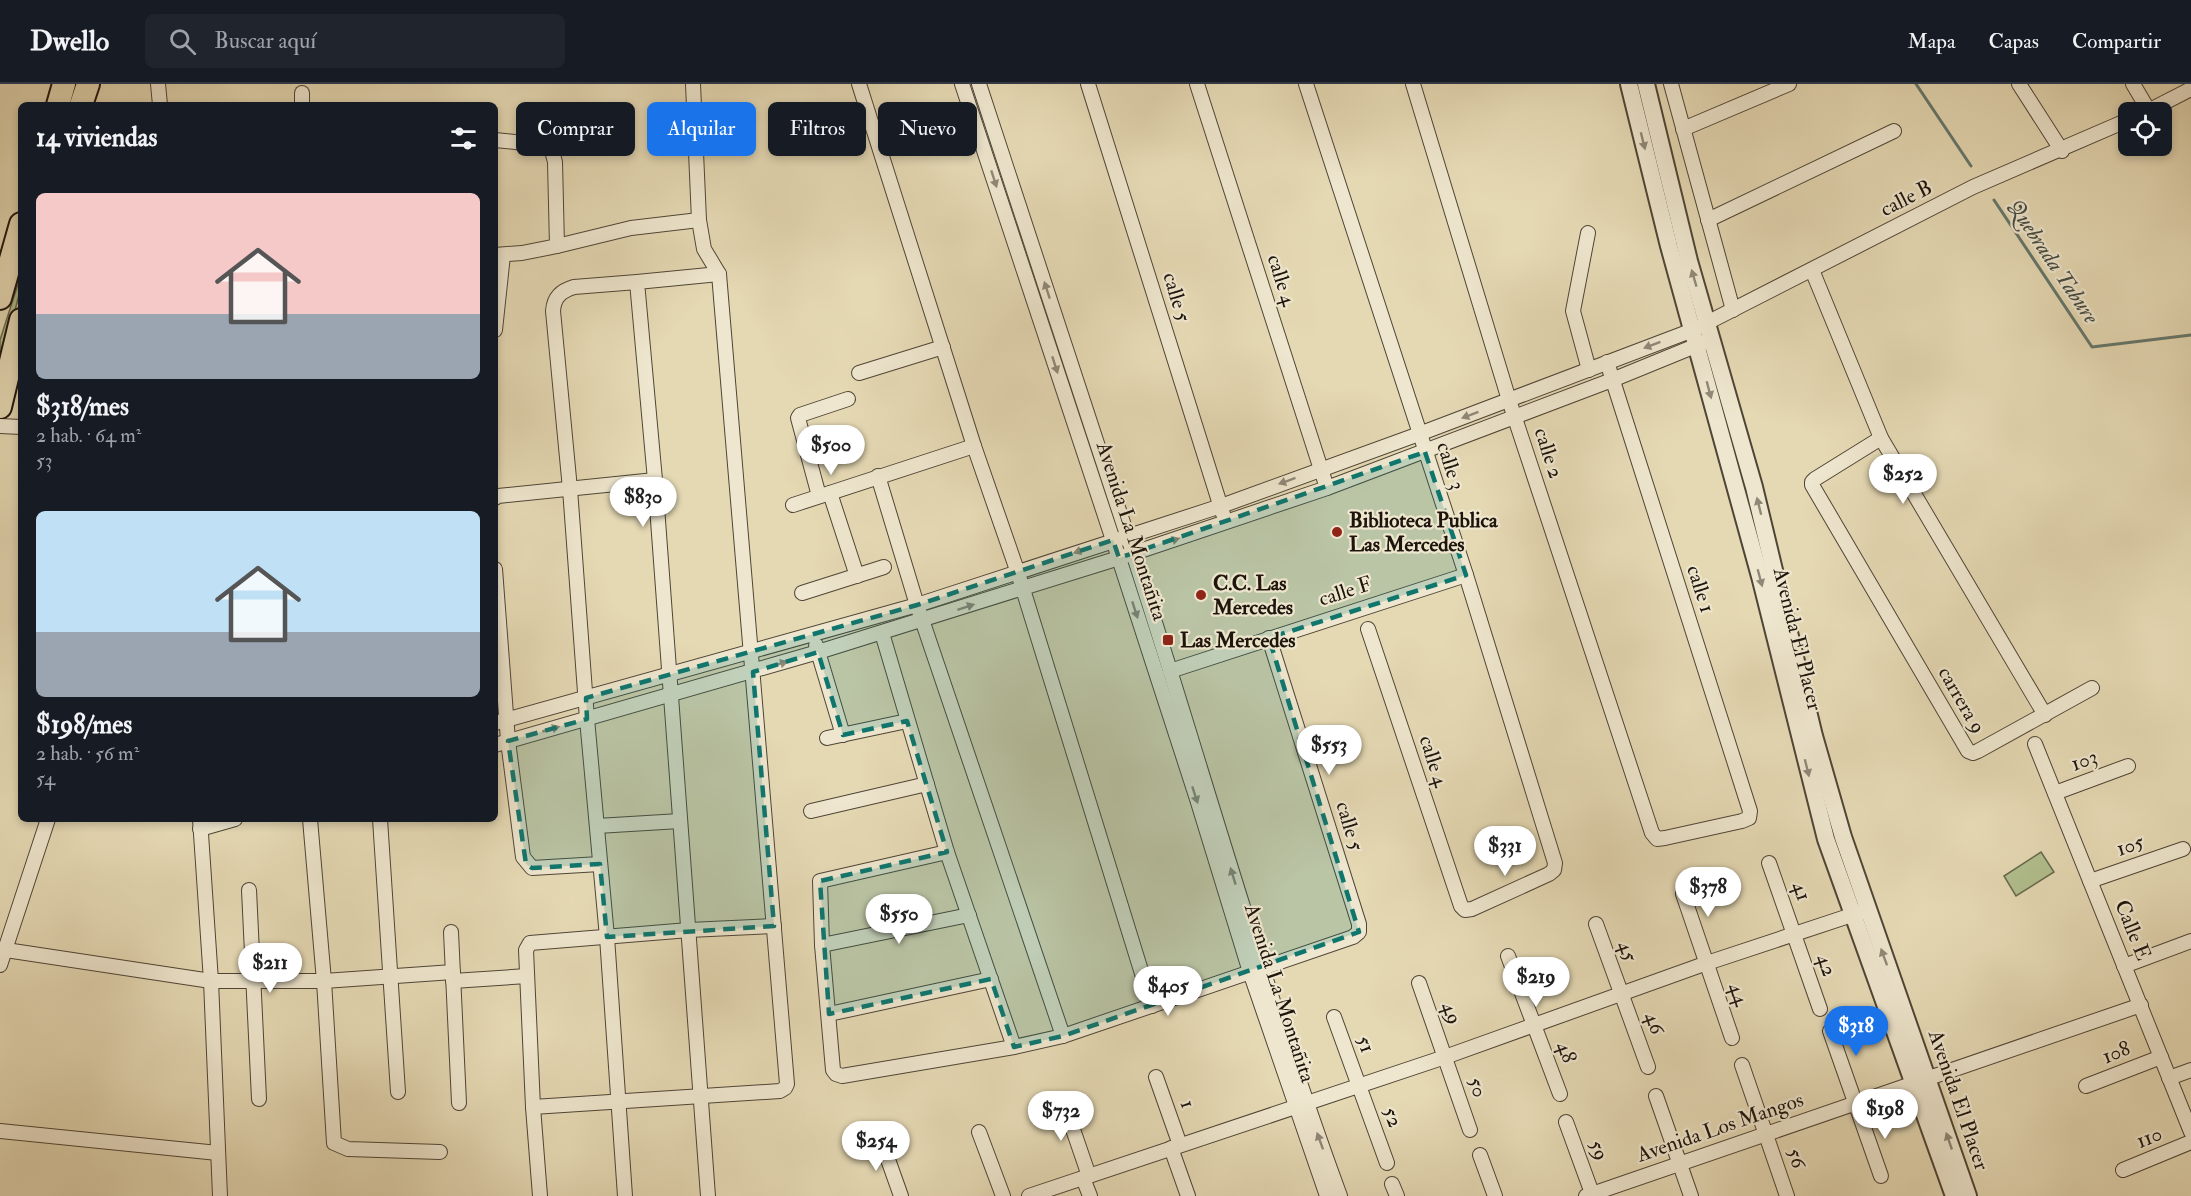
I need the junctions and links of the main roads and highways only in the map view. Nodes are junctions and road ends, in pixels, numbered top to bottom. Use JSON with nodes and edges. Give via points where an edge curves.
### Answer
{"nodes":[{"id":1,"x":88,"y":84,"type":"edge"},
{"id":2,"x":65,"y":95,"type":"edge"},
{"id":3,"x":18,"y":235,"type":"edge"},
{"id":4,"x":0,"y":298,"type":"edge"},
{"id":5,"x":18,"y":332,"type":"edge"},
{"id":6,"x":0,"y":407,"type":"edge"}],
"edges":[{"from":1,"to":2,"type":"highway"},
{"from":3,"to":4,"type":"highway"},
{"from":5,"to":6,"type":"highway"}]}
